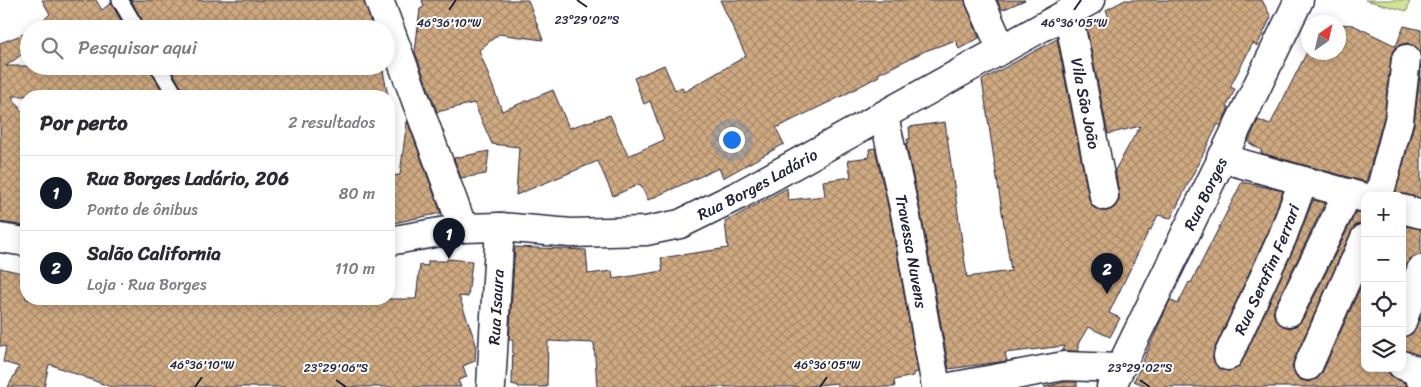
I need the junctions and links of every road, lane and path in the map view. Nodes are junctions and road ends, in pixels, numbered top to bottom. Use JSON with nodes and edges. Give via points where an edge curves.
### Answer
{"nodes":[{"id":1,"x":120,"y":0,"type":"edge"},
{"id":2,"x":379,"y":0,"type":"edge"},
{"id":3,"x":980,"y":0,"type":"edge"},
{"id":4,"x":1299,"y":0,"type":"edge"},
{"id":5,"x":1080,"y":6,"type":"edge"},
{"id":6,"x":132,"y":20,"type":"edge"},
{"id":7,"x":386,"y":20,"type":"edge"},
{"id":8,"x":395,"y":43,"type":"edge"},
{"id":9,"x":1002,"y":48,"type":"junction"},
{"id":10,"x":1406,"y":59,"type":"dead end"},
{"id":11,"x":163,"y":75,"type":"edge"},
{"id":12,"x":172,"y":90,"type":"edge"},
{"id":13,"x":884,"y":116,"type":"junction"},
{"id":14,"x":1221,"y":158,"type":"junction"},
{"id":15,"x":1303,"y":181,"type":"junction"},
{"id":16,"x":1380,"y":192,"type":"edge"},
{"id":17,"x":1356,"y":195,"type":"edge"},
{"id":18,"x":1104,"y":196,"type":"dead end"},
{"id":19,"x":1406,"y":209,"type":"edge"},
{"id":20,"x":1421,"y":214,"type":"edge"},
{"id":21,"x":500,"y":227,"type":"junction"},
{"id":22,"x":463,"y":228,"type":"junction"},
{"id":23,"x":0,"y":238,"type":"edge"},
{"id":24,"x":395,"y":240,"type":"edge"},
{"id":25,"x":20,"y":241,"type":"edge"},
{"id":26,"x":1361,"y":247,"type":"edge"},
{"id":27,"x":1421,"y":270,"type":"edge"},
{"id":28,"x":1406,"y":311,"type":"edge"},
{"id":29,"x":1289,"y":312,"type":"dead end"},
{"id":30,"x":1228,"y":356,"type":"dead end"},
{"id":31,"x":1308,"y":366,"type":"dead end"},
{"id":32,"x":1406,"y":367,"type":"edge"},
{"id":33,"x":1115,"y":378,"type":"edge"},
{"id":34,"x":1421,"y":380,"type":"edge"},
{"id":35,"x":491,"y":387,"type":"edge"},
{"id":36,"x":936,"y":387,"type":"edge"},
{"id":37,"x":950,"y":387,"type":"edge"}],
"edges":[{"from":1,"to":6,"type":"lane"},
{"from":2,"to":7,"type":"street"},
{"from":3,"to":9,"type":"street"},
{"from":4,"to":14,"type":"street","name":"Rua Borges"},
{"from":5,"to":9,"type":"street","name":"Rua Borges Ladário"},
{"from":5,"to":18,"type":"street","name":"Vila São João"},
{"from":8,"to":22,"type":"street"},
{"from":9,"to":13,"type":"street","name":"Rua Borges Ladário"},
{"from":10,"to":16,"type":"street","via":[[1399,120]]},
{"from":11,"to":12,"type":"lane"},
{"from":13,"to":21,"type":"street","name":"Rua Borges Ladário","via":[[680,224],[646,231],[571,233]]},
{"from":13,"to":36,"type":"street","name":"Travessa Nuvens","via":[[906,217]]},
{"from":14,"to":15,"type":"street"},
{"from":14,"to":33,"type":"street","name":"Rua Borges"},
{"from":15,"to":17,"type":"street"},
{"from":15,"to":30,"type":"street","name":"Rua Serafim Ferrari","via":[[1282,238]]},
{"from":17,"to":29,"type":"street"},
{"from":19,"to":20,"type":"street"},
{"from":21,"to":22,"type":"street","name":"Rua Borges Ladário"},
{"from":21,"to":35,"type":"street","name":"Rua Isaura"},
{"from":22,"to":24,"type":"street","name":"Rua Borges Ladário"},
{"from":23,"to":25,"type":"street"},
{"from":26,"to":31,"type":"street"},
{"from":27,"to":28,"type":"street"},
{"from":32,"to":34,"type":"street","via":[[1417,371]]},
{"from":33,"to":37,"type":"street","via":[[1064,366]]}]}
